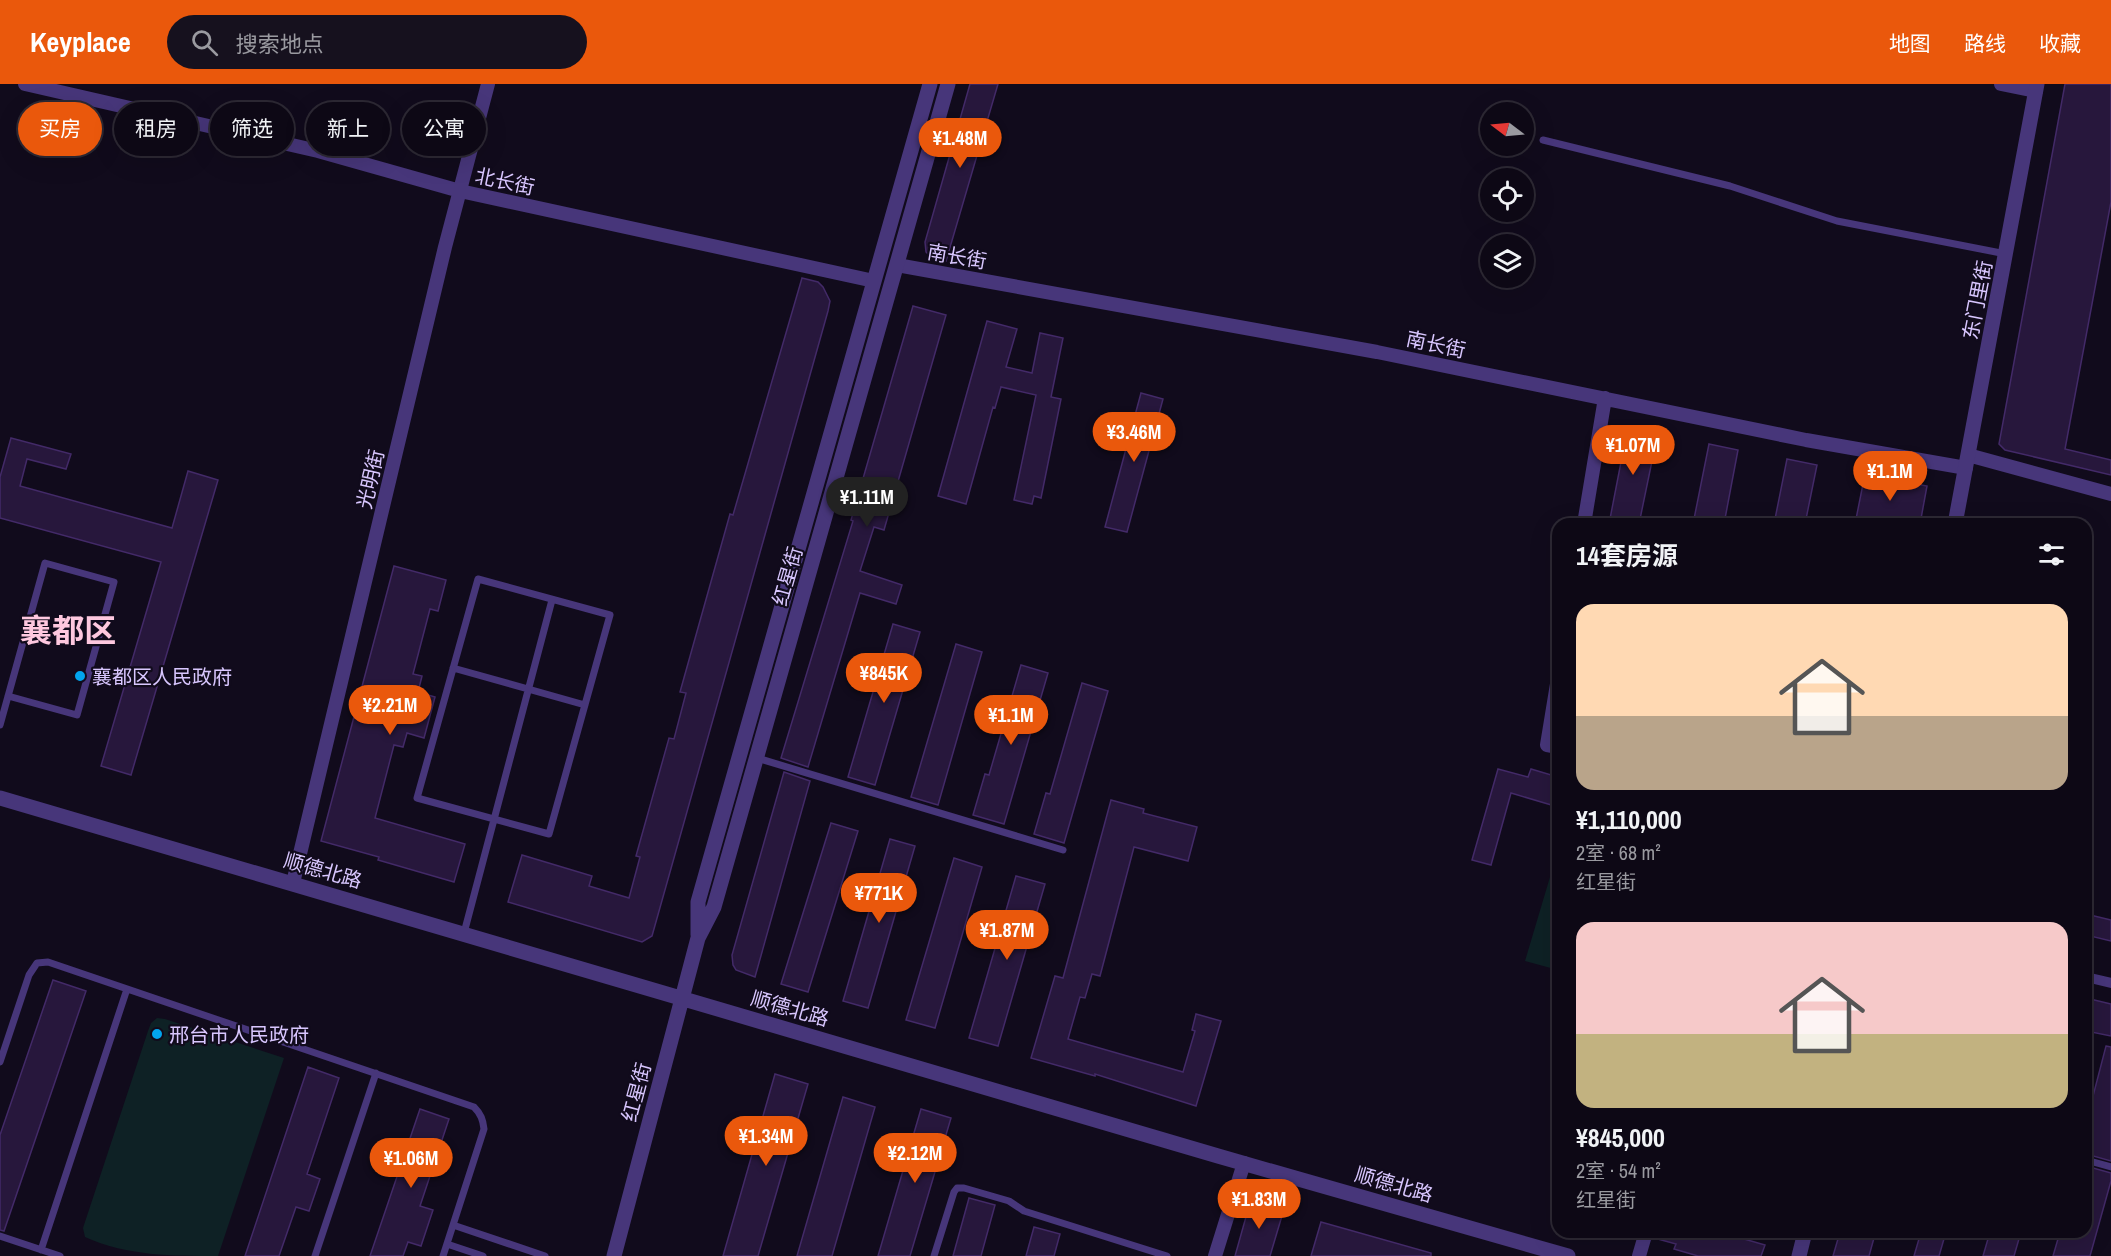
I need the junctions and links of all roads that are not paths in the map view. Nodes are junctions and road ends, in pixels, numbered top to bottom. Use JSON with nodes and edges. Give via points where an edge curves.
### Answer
{"nodes":[{"id":1,"x":25,"y":84,"type":"edge"},
{"id":2,"x":488,"y":84,"type":"edge"},
{"id":3,"x":930,"y":84,"type":"edge"},
{"id":4,"x":948,"y":84,"type":"edge"},
{"id":5,"x":2001,"y":84,"type":"edge"},
{"id":6,"x":2037,"y":87,"type":"edge"},
{"id":7,"x":1544,"y":140,"type":"dead end"},
{"id":8,"x":460,"y":191,"type":"junction"},
{"id":9,"x":2007,"y":254,"type":"junction"},
{"id":10,"x":897,"y":265,"type":"junction"},
{"id":11,"x":874,"y":281,"type":"junction"},
{"id":12,"x":1605,"y":398,"type":"junction"},
{"id":13,"x":1967,"y":462,"type":"junction"},
{"id":14,"x":2111,"y":494,"type":"edge"},
{"id":15,"x":1585,"y":518,"type":"edge"},
{"id":16,"x":1956,"y":518,"type":"edge"},
{"id":17,"x":552,"y":600,"type":"junction"},
{"id":18,"x":453,"y":668,"type":"junction"},
{"id":19,"x":529,"y":689,"type":"junction"},
{"id":20,"x":8,"y":696,"type":"junction"},
{"id":21,"x":585,"y":705,"type":"junction"},
{"id":22,"x":1552,"y":715,"type":"edge"},
{"id":23,"x":0,"y":725,"type":"edge"},
{"id":24,"x":1552,"y":746,"type":"edge"},
{"id":25,"x":757,"y":758,"type":"junction"},
{"id":26,"x":0,"y":798,"type":"edge"},
{"id":27,"x":494,"y":819,"type":"junction"},
{"id":28,"x":1063,"y":850,"type":"dead end"},
{"id":29,"x":293,"y":883,"type":"junction"},
{"id":30,"x":464,"y":933,"type":"junction"},
{"id":31,"x":698,"y":938,"type":"junction"},
{"id":32,"x":2092,"y":978,"type":"edge"},
{"id":33,"x":2111,"y":982,"type":"edge"},
{"id":34,"x":127,"y":989,"type":"junction"},
{"id":35,"x":683,"y":998,"type":"junction"},
{"id":36,"x":0,"y":1062,"type":"edge"},
{"id":37,"x":376,"y":1073,"type":"junction"},
{"id":38,"x":2092,"y":1162,"type":"edge"},
{"id":39,"x":1244,"y":1163,"type":"junction"},
{"id":40,"x":2111,"y":1167,"type":"edge"},
{"id":41,"x":453,"y":1225,"type":"junction"},
{"id":42,"x":0,"y":1236,"type":"edge"},
{"id":43,"x":1644,"y":1238,"type":"edge"},
{"id":44,"x":1804,"y":1238,"type":"edge"},
{"id":45,"x":447,"y":1244,"type":"junction"},
{"id":46,"x":41,"y":1250,"type":"junction"},
{"id":47,"x":60,"y":1256,"type":"edge"},
{"id":48,"x":315,"y":1256,"type":"edge"},
{"id":49,"x":442,"y":1256,"type":"edge"},
{"id":50,"x":483,"y":1256,"type":"edge"},
{"id":51,"x":545,"y":1256,"type":"edge"},
{"id":52,"x":614,"y":1256,"type":"edge"},
{"id":53,"x":934,"y":1256,"type":"edge"},
{"id":54,"x":1167,"y":1256,"type":"edge"},
{"id":55,"x":1215,"y":1256,"type":"edge"},
{"id":56,"x":1568,"y":1256,"type":"edge"},
{"id":57,"x":1639,"y":1256,"type":"edge"},
{"id":58,"x":1799,"y":1256,"type":"edge"}],
"edges":[{"from":1,"to":8,"type":"street","name":"北长街","via":[[318,151]]},
{"from":2,"to":8,"type":"street","name":"光明街"},
{"from":3,"to":11,"type":"street","name":"红星街"},
{"from":4,"to":10,"type":"street","name":"红星街"},
{"from":5,"to":6,"type":"street"},
{"from":6,"to":9,"type":"street","name":"东门里街"},
{"from":7,"to":9,"type":"lane","via":[[1730,186],[1837,221]]},
{"from":8,"to":11,"type":"street","name":"北长街"},
{"from":8,"to":29,"type":"street","name":"光明街"},
{"from":9,"to":13,"type":"street","name":"东门里街"},
{"from":10,"to":12,"type":"street","name":"南长街","via":[[1377,352]]},
{"from":10,"to":25,"type":"street","name":"红星街"},
{"from":11,"to":31,"type":"street","name":"红星街","via":[[698,902]]},
{"from":12,"to":13,"type":"street","name":"南长街","via":[[1806,440]]},
{"from":12,"to":15,"type":"street"},
{"from":13,"to":14,"type":"street","name":"南长街"},
{"from":13,"to":16,"type":"street","name":"东门里街"},
{"from":17,"to":18,"type":"lane","via":[[478,579]]},
{"from":17,"to":19,"type":"lane"},
{"from":17,"to":21,"type":"lane","via":[[610,615]]},
{"from":18,"to":19,"type":"lane"},
{"from":18,"to":27,"type":"lane","via":[[417,798]]},
{"from":19,"to":21,"type":"lane"},
{"from":19,"to":27,"type":"lane"},
{"from":20,"to":20,"type":"lane","via":[[45,563],[114,582],[77,715]]},
{"from":20,"to":23,"type":"lane"},
{"from":21,"to":27,"type":"lane","via":[[549,834]]},
{"from":22,"to":24,"type":"street","via":[[1547,745]]},
{"from":25,"to":28,"type":"lane"},
{"from":25,"to":31,"type":"street","name":"红星街","via":[[714,907]]},
{"from":26,"to":29,"type":"street","name":"顺德北路"},
{"from":27,"to":30,"type":"lane"},
{"from":29,"to":30,"type":"street","name":"顺德北路"},
{"from":30,"to":35,"type":"street","name":"顺德北路"},
{"from":31,"to":35,"type":"street","name":"红星街"},
{"from":32,"to":33,"type":"street"},
{"from":34,"to":36,"type":"lane","via":[[48,962],[37,963],[29,975]]},
{"from":34,"to":37,"type":"lane"},
{"from":34,"to":46,"type":"lane"},
{"from":35,"to":39,"type":"street","name":"顺德北路"},
{"from":35,"to":52,"type":"street","name":"红星街"},
{"from":37,"to":41,"type":"lane","via":[[464,1103],[479,1112],[484,1129]]},
{"from":37,"to":48,"type":"lane"},
{"from":38,"to":40,"type":"lane"},
{"from":39,"to":55,"type":"street"},
{"from":39,"to":56,"type":"street","name":"顺德北路"},
{"from":41,"to":45,"type":"lane"},
{"from":41,"to":51,"type":"lane"},
{"from":42,"to":46,"type":"lane"},
{"from":43,"to":57,"type":"street"},
{"from":44,"to":58,"type":"street"},
{"from":45,"to":49,"type":"lane"},
{"from":45,"to":50,"type":"lane"},
{"from":46,"to":47,"type":"lane"},
{"from":53,"to":54,"type":"lane","via":[[957,1188],[1009,1201],[1024,1211]]}]}
